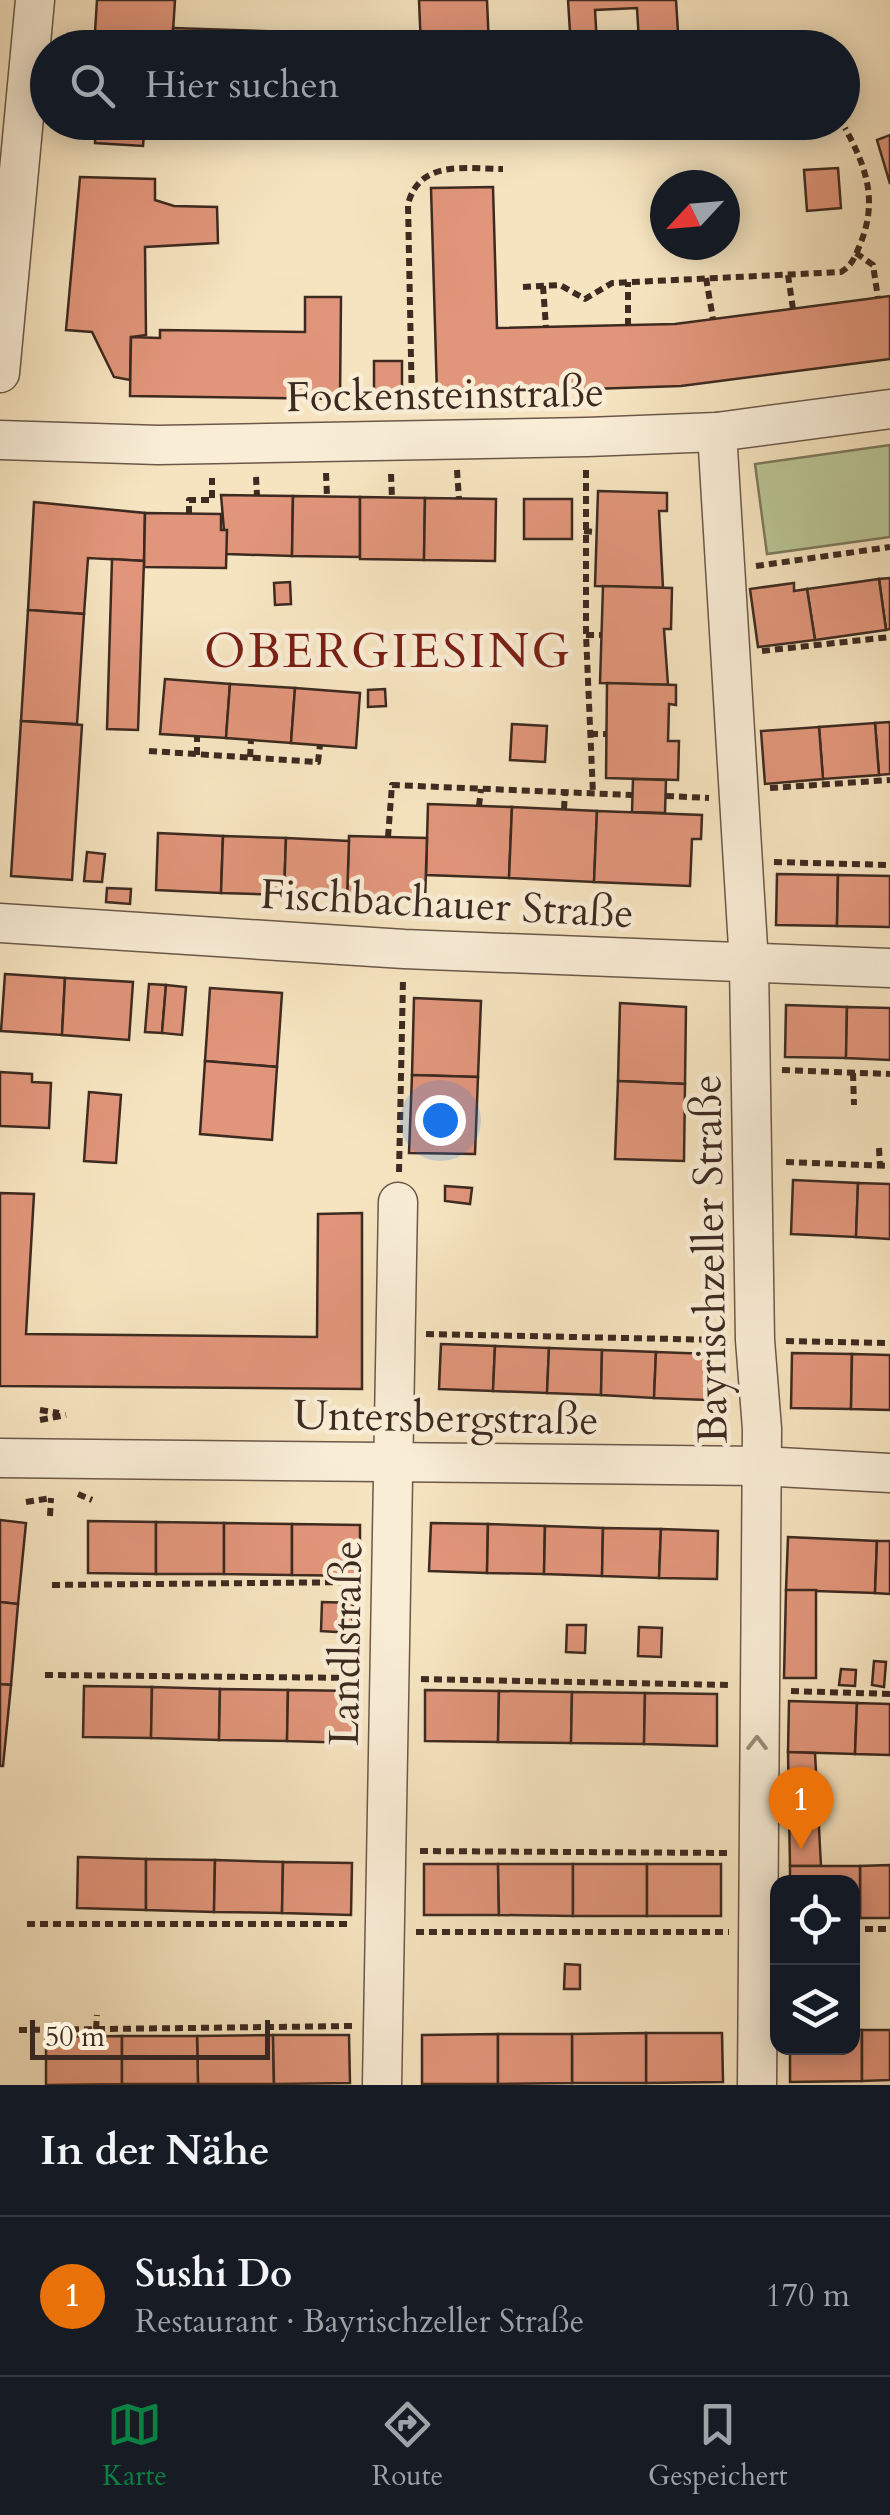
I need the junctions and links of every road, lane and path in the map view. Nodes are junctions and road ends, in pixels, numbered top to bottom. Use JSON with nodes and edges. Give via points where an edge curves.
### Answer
{"nodes":[{"id":1,"x":35,"y":0,"type":"edge"},
{"id":2,"x":32,"y":30,"type":"edge"},
{"id":3,"x":30,"y":53,"type":"edge"},
{"id":4,"x":851,"y":140,"type":"edge"},
{"id":5,"x":503,"y":168,"type":"dead end"},
{"id":6,"x":856,"y":253,"type":"junction"},
{"id":7,"x":788,"y":275,"type":"junction"},
{"id":8,"x":706,"y":278,"type":"junction"},
{"id":9,"x":628,"y":282,"type":"junction"},
{"id":10,"x":543,"y":286,"type":"junction"},
{"id":11,"x":523,"y":287,"type":"dead end"},
{"id":12,"x":878,"y":298,"type":"dead end"},
{"id":13,"x":792,"y":309,"type":"dead end"},
{"id":14,"x":713,"y":319,"type":"dead end"},
{"id":15,"x":628,"y":326,"type":"dead end"},
{"id":16,"x":546,"y":327,"type":"dead end"},
{"id":17,"x":0,"y":373,"type":"edge"},
{"id":18,"x":890,"y":409,"type":"edge"},
{"id":19,"x":716,"y":432,"type":"junction"},
{"id":20,"x":0,"y":440,"type":"edge"},
{"id":21,"x":413,"y":443,"type":"junction"},
{"id":22,"x":211,"y":445,"type":"junction"},
{"id":23,"x":585,"y":496,"type":"dead end"},
{"id":24,"x":189,"y":514,"type":"dead end"},
{"id":25,"x":584,"y":531,"type":"junction"},
{"id":26,"x":596,"y":532,"type":"dead end"},
{"id":27,"x":890,"y":547,"type":"edge"},
{"id":28,"x":726,"y":570,"type":"junction"},
{"id":29,"x":586,"y":635,"type":"junction"},
{"id":30,"x":601,"y":635,"type":"dead end"},
{"id":31,"x":890,"y":637,"type":"edge"},
{"id":32,"x":730,"y":655,"type":"junction"},
{"id":33,"x":590,"y":734,"type":"junction"},
{"id":34,"x":606,"y":734,"type":"dead end"},
{"id":35,"x":197,"y":736,"type":"dead end"},
{"id":36,"x":251,"y":740,"type":"dead end"},
{"id":37,"x":320,"y":745,"type":"dead end"},
{"id":38,"x":149,"y":751,"type":"dead end"},
{"id":39,"x":197,"y":754,"type":"junction"},
{"id":40,"x":250,"y":758,"type":"junction"},
{"id":41,"x":890,"y":780,"type":"edge"},
{"id":42,"x":480,"y":789,"type":"junction"},
{"id":43,"x":739,"y":790,"type":"junction"},
{"id":44,"x":565,"y":792,"type":"junction"},
{"id":45,"x":593,"y":794,"type":"junction"},
{"id":46,"x":632,"y":796,"type":"dead end"},
{"id":47,"x":666,"y":796,"type":"dead end"},
{"id":48,"x":701,"y":798,"type":"dead end"},
{"id":49,"x":479,"y":806,"type":"dead end"},
{"id":50,"x":564,"y":810,"type":"dead end"},
{"id":51,"x":388,"y":837,"type":"dead end"},
{"id":52,"x":743,"y":862,"type":"junction"},
{"id":53,"x":890,"y":864,"type":"edge"},
{"id":54,"x":0,"y":923,"type":"edge"},
{"id":55,"x":404,"y":948,"type":"junction"},
{"id":56,"x":749,"y":964,"type":"junction"},
{"id":57,"x":890,"y":968,"type":"edge"},
{"id":58,"x":751,"y":1069,"type":"junction"},
{"id":59,"x":853,"y":1072,"type":"junction"},
{"id":60,"x":890,"y":1074,"type":"edge"},
{"id":61,"x":854,"y":1105,"type":"dead end"},
{"id":62,"x":879,"y":1148,"type":"dead end"},
{"id":63,"x":753,"y":1160,"type":"junction"},
{"id":64,"x":880,"y":1166,"type":"junction"},
{"id":65,"x":890,"y":1166,"type":"edge"},
{"id":66,"x":398,"y":1202,"type":"joint"},
{"id":67,"x":397,"y":1334,"type":"junction"},
{"id":68,"x":756,"y":1340,"type":"junction"},
{"id":69,"x":890,"y":1343,"type":"edge"},
{"id":70,"x":40,"y":1410,"type":"dead end"},
{"id":71,"x":40,"y":1420,"type":"dead end"},
{"id":72,"x":0,"y":1458,"type":"edge"},
{"id":73,"x":396,"y":1462,"type":"junction"},
{"id":74,"x":760,"y":1466,"type":"junction"},
{"id":75,"x":890,"y":1474,"type":"edge"},
{"id":76,"x":26,"y":1502,"type":"dead end"},
{"id":77,"x":50,"y":1516,"type":"dead end"},
{"id":78,"x":392,"y":1582,"type":"junction"},
{"id":79,"x":52,"y":1585,"type":"dead end"},
{"id":80,"x":45,"y":1675,"type":"dead end"},
{"id":81,"x":390,"y":1678,"type":"junction"},
{"id":82,"x":758,"y":1686,"type":"junction"},
{"id":83,"x":890,"y":1694,"type":"edge"},
{"id":84,"x":420,"y":1852,"type":"dead end"},
{"id":85,"x":728,"y":1853,"type":"dead end"},
{"id":86,"x":27,"y":1924,"type":"dead end"},
{"id":87,"x":385,"y":1928,"type":"junction"},
{"id":88,"x":890,"y":1929,"type":"edge"},
{"id":89,"x":860,"y":1930,"type":"edge"},
{"id":90,"x":757,"y":1932,"type":"junction"},
{"id":91,"x":172,"y":2014,"type":"dead end"},
{"id":92,"x":97,"y":2015,"type":"dead end"},
{"id":93,"x":256,"y":2017,"type":"dead end"},
{"id":94,"x":383,"y":2025,"type":"junction"},
{"id":95,"x":258,"y":2027,"type":"junction"},
{"id":96,"x":174,"y":2028,"type":"junction"},
{"id":97,"x":19,"y":2030,"type":"dead end"},
{"id":98,"x":96,"y":2030,"type":"junction"},
{"id":99,"x":382,"y":2085,"type":"edge"},
{"id":100,"x":757,"y":2085,"type":"edge"}],
"edges":[{"from":1,"to":2,"type":"street"},
{"from":3,"to":17,"type":"street"},
{"from":4,"to":6,"type":"path","via":[[872,209]]},
{"from":5,"to":21,"type":"path","via":[[437,170],[413,188]]},
{"from":6,"to":7,"type":"path","via":[[841,272]]},
{"from":6,"to":12,"type":"path","via":[[873,265]]},
{"from":7,"to":8,"type":"path"},
{"from":7,"to":13,"type":"path"},
{"from":8,"to":9,"type":"path"},
{"from":8,"to":14,"type":"path"},
{"from":9,"to":10,"type":"path","via":[[585,299],[560,286]]},
{"from":9,"to":15,"type":"path"},
{"from":10,"to":11,"type":"path"},
{"from":10,"to":16,"type":"path"},
{"from":18,"to":19,"type":"street","name":"Fockensteinstraße"},
{"from":19,"to":21,"type":"street","name":"Fockensteinstraße"},
{"from":19,"to":28,"type":"street","name":"Bayrischzeller Straße"},
{"from":20,"to":22,"type":"street","name":"Fockensteinstraße"},
{"from":21,"to":22,"type":"street","name":"Fockensteinstraße"},
{"from":22,"to":24,"type":"path","via":[[212,500],[189,500]]},
{"from":23,"to":25,"type":"path"},
{"from":25,"to":26,"type":"path"},
{"from":25,"to":29,"type":"path"},
{"from":27,"to":28,"type":"path"},
{"from":28,"to":32,"type":"street","name":"Bayrischzeller Straße"},
{"from":29,"to":30,"type":"path"},
{"from":29,"to":33,"type":"path"},
{"from":31,"to":32,"type":"path"},
{"from":32,"to":43,"type":"street","name":"Bayrischzeller Straße"},
{"from":33,"to":34,"type":"path"},
{"from":33,"to":45,"type":"path"},
{"from":35,"to":39,"type":"path"},
{"from":36,"to":40,"type":"path"},
{"from":37,"to":40,"type":"path","via":[[318,762]]},
{"from":38,"to":39,"type":"path"},
{"from":39,"to":40,"type":"path"},
{"from":41,"to":43,"type":"path"},
{"from":42,"to":44,"type":"path"},
{"from":42,"to":49,"type":"path"},
{"from":42,"to":51,"type":"path","via":[[392,785]]},
{"from":43,"to":52,"type":"street","name":"Bayrischzeller Straße"},
{"from":44,"to":45,"type":"path"},
{"from":44,"to":50,"type":"path"},
{"from":45,"to":46,"type":"path"},
{"from":47,"to":48,"type":"path"},
{"from":52,"to":53,"type":"path"},
{"from":52,"to":56,"type":"street","name":"Bayrischzeller Straße"},
{"from":54,"to":55,"type":"street","name":"Fischbachauer Straße"},
{"from":55,"to":56,"type":"street","name":"Fischbachauer Straße"},
{"from":55,"to":66,"type":"path"},
{"from":56,"to":57,"type":"street","name":"Fischbachauer Straße"},
{"from":56,"to":58,"type":"street","name":"Bayrischzeller Straße"},
{"from":58,"to":59,"type":"path"},
{"from":58,"to":63,"type":"street","name":"Bayrischzeller Straße"},
{"from":59,"to":60,"type":"path"},
{"from":59,"to":61,"type":"path"},
{"from":62,"to":64,"type":"path"},
{"from":63,"to":64,"type":"path"},
{"from":63,"to":68,"type":"street","name":"Bayrischzeller Straße"},
{"from":64,"to":65,"type":"path"},
{"from":66,"to":67,"type":"street","name":"Landlstraße"},
{"from":67,"to":68,"type":"path"},
{"from":67,"to":73,"type":"street","name":"Landlstraße"},
{"from":68,"to":69,"type":"path"},
{"from":68,"to":74,"type":"street","name":"Bayrischzeller Straße"},
{"from":70,"to":71,"type":"path","via":[[66,1414]]},
{"from":72,"to":73,"type":"street","name":"Untersbergstraße"},
{"from":73,"to":74,"type":"street","name":"Untersbergstraße"},
{"from":73,"to":78,"type":"street","name":"Landlstraße"},
{"from":74,"to":75,"type":"street","name":"Untersbergstraße"},
{"from":74,"to":82,"type":"street","name":"Bayrischzeller Straße"},
{"from":76,"to":77,"type":"path","via":[[51,1498]]},
{"from":78,"to":79,"type":"path"},
{"from":78,"to":81,"type":"street","name":"Landlstraße"},
{"from":80,"to":81,"type":"path"},
{"from":81,"to":82,"type":"path"},
{"from":81,"to":87,"type":"street","name":"Landlstraße"},
{"from":82,"to":83,"type":"path"},
{"from":90,"to":82,"type":"street","name":"Bayrischzeller Straße","one_way":true},
{"from":84,"to":85,"type":"path"},
{"from":86,"to":87,"type":"path"},
{"from":87,"to":90,"type":"path"},
{"from":87,"to":94,"type":"street","name":"Landlstraße"},
{"from":88,"to":89,"type":"path"},
{"from":90,"to":100,"type":"street","name":"Bayrischzeller Straße"},
{"from":91,"to":96,"type":"path"},
{"from":92,"to":98,"type":"path"},
{"from":93,"to":95,"type":"path"},
{"from":94,"to":95,"type":"path"},
{"from":94,"to":99,"type":"street","name":"Landlstraße"},
{"from":95,"to":96,"type":"path"},
{"from":96,"to":98,"type":"path"},
{"from":97,"to":98,"type":"path"}]}
